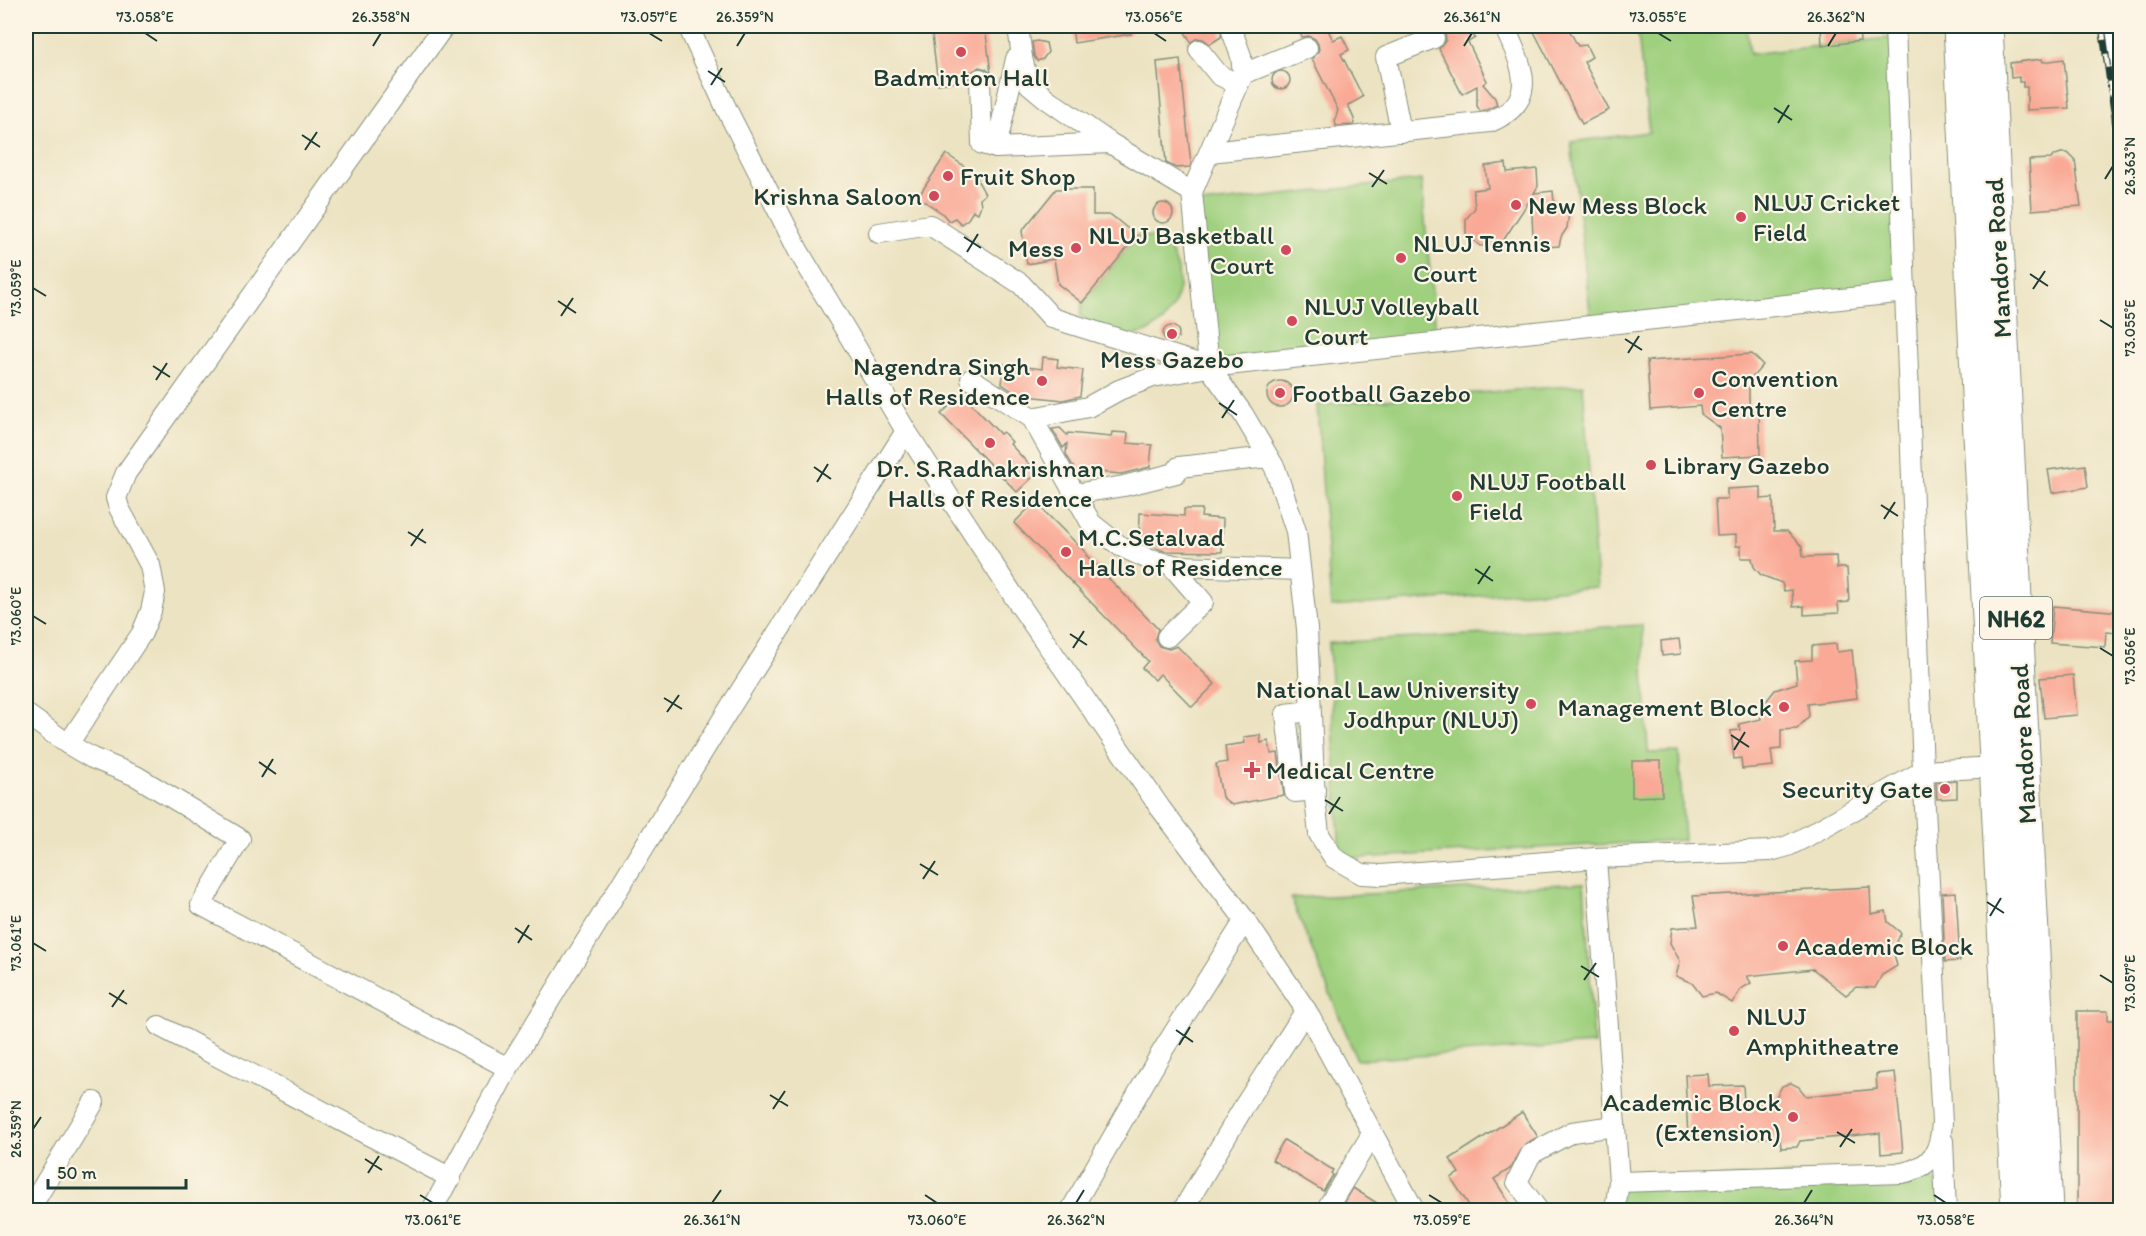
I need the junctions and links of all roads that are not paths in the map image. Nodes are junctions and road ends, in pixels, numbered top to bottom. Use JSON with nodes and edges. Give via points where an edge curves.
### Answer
{"nodes":[{"id":1,"x":444,"y":26,"type":"edge"},
{"id":2,"x":688,"y":26,"type":"edge"},
{"id":3,"x":1018,"y":26,"type":"edge"},
{"id":4,"x":1504,"y":26,"type":"edge"},
{"id":5,"x":1895,"y":26,"type":"edge"},
{"id":6,"x":1960,"y":26,"type":"edge"},
{"id":7,"x":1986,"y":26,"type":"edge"},
{"id":8,"x":2112,"y":26,"type":"edge"},
{"id":9,"x":1232,"y":31,"type":"dead end"},
{"id":10,"x":1434,"y":38,"type":"dead end"},
{"id":11,"x":1307,"y":48,"type":"dead end"},
{"id":12,"x":1199,"y":50,"type":"dead end"},
{"id":13,"x":1022,"y":58,"type":"junction"},
{"id":14,"x":2121,"y":74,"type":"edge"},
{"id":15,"x":980,"y":79,"type":"dead end"},
{"id":16,"x":1240,"y":79,"type":"junction"},
{"id":17,"x":1401,"y":132,"type":"junction"},
{"id":18,"x":1110,"y":143,"type":"junction"},
{"id":19,"x":996,"y":148,"type":"junction"},
{"id":20,"x":1210,"y":152,"type":"junction"},
{"id":21,"x":1192,"y":192,"type":"junction"},
{"id":22,"x":879,"y":233,"type":"dead end"},
{"id":23,"x":1906,"y":292,"type":"junction"},
{"id":24,"x":1209,"y":367,"type":"junction"},
{"id":25,"x":971,"y":379,"type":"dead end"},
{"id":26,"x":1032,"y":418,"type":"junction"},
{"id":27,"x":906,"y":431,"type":"junction"},
{"id":28,"x":1268,"y":457,"type":"junction"},
{"id":29,"x":1074,"y":494,"type":"junction"},
{"id":30,"x":1170,"y":564,"type":"junction"},
{"id":31,"x":1300,"y":570,"type":"junction"},
{"id":32,"x":1167,"y":637,"type":"dead end"},
{"id":33,"x":26,"y":714,"type":"edge"},
{"id":34,"x":68,"y":744,"type":"junction"},
{"id":35,"x":1996,"y":767,"type":"junction"},
{"id":36,"x":1923,"y":771,"type":"junction"},
{"id":37,"x":1596,"y":858,"type":"junction"},
{"id":38,"x":1245,"y":920,"type":"junction"},
{"id":39,"x":1306,"y":1010,"type":"junction"},
{"id":40,"x":159,"y":1026,"type":"dead end"},
{"id":41,"x":508,"y":1068,"type":"junction"},
{"id":42,"x":94,"y":1102,"type":"dead end"},
{"id":43,"x":1942,"y":1122,"type":"junction"},
{"id":44,"x":1615,"y":1126,"type":"junction"},
{"id":45,"x":1372,"y":1134,"type":"junction"},
{"id":46,"x":451,"y":1178,"type":"junction"},
{"id":47,"x":1619,"y":1182,"type":"junction"},
{"id":48,"x":29,"y":1210,"type":"edge"},
{"id":49,"x":432,"y":1210,"type":"edge"},
{"id":50,"x":1071,"y":1210,"type":"edge"},
{"id":51,"x":1183,"y":1210,"type":"edge"},
{"id":52,"x":1326,"y":1210,"type":"edge"},
{"id":53,"x":1414,"y":1210,"type":"edge"},
{"id":54,"x":1538,"y":1210,"type":"edge"},
{"id":55,"x":1615,"y":1210,"type":"edge"},
{"id":56,"x":1946,"y":1210,"type":"edge"},
{"id":57,"x":2018,"y":1210,"type":"edge"},
{"id":58,"x":2046,"y":1210,"type":"edge"}],
"edges":[{"from":1,"to":34,"type":"street","via":[[126,473],[117,498],[150,565],[155,592],[152,611],[142,633]]},
{"from":2,"to":27,"type":"street","via":[[799,252]]},
{"from":3,"to":13,"type":"street"},
{"from":4,"to":17,"type":"street","via":[[1525,82],[1511,111],[1491,123]]},
{"from":5,"to":23,"type":"street"},
{"from":6,"to":35,"type":"highway","name":"Mandore Road"},
{"from":7,"to":58,"type":"highway","name":"Mandore Road","number":"NH62"},
{"from":8,"to":14,"type":"street"},
{"from":9,"to":16,"type":"street","via":[[1241,56]]},
{"from":10,"to":17,"type":"street","via":[[1386,57]]},
{"from":11,"to":16,"type":"street"},
{"from":12,"to":16,"type":"street","via":[[1219,75]]},
{"from":13,"to":18,"type":"street","via":[[1029,84]]},
{"from":13,"to":19,"type":"street","via":[[1016,59]]},
{"from":15,"to":19,"type":"street","via":[[982,144]]},
{"from":16,"to":20,"type":"street"},
{"from":17,"to":20,"type":"street"},
{"from":18,"to":19,"type":"street"},
{"from":18,"to":21,"type":"street"},
{"from":20,"to":21,"type":"street"},
{"from":21,"to":24,"type":"street"},
{"from":22,"to":24,"type":"street","via":[[930,225],[1021,284],[1052,318]]},
{"from":23,"to":24,"type":"street"},
{"from":23,"to":36,"type":"street"},
{"from":24,"to":26,"type":"street","via":[[1153,377],[1088,407]]},
{"from":24,"to":28,"type":"street"},
{"from":25,"to":26,"type":"street"},
{"from":26,"to":29,"type":"street"},
{"from":27,"to":38,"type":"street","via":[[1140,780]]},
{"from":27,"to":41,"type":"street"},
{"from":28,"to":29,"type":"street","via":[[1179,467],[1176,473]]},
{"from":28,"to":31,"type":"street","via":[[1296,531]]},
{"from":29,"to":30,"type":"street","via":[[1091,524],[1120,546],[1150,560]]},
{"from":30,"to":31,"type":"street"},
{"from":30,"to":32,"type":"street","via":[[1203,602]]},
{"from":31,"to":37,"type":"street","via":[[1319,834],[1334,858],[1362,874],[1381,875]]},
{"from":33,"to":34,"type":"street"},
{"from":34,"to":41,"type":"street","via":[[136,776],[240,839],[201,905]]},
{"from":35,"to":36,"type":"street"},
{"from":35,"to":57,"type":"highway","name":"Mandore Road"},
{"from":36,"to":37,"type":"street","via":[[1804,838],[1770,851]]},
{"from":36,"to":43,"type":"street"},
{"from":37,"to":44,"type":"street"},
{"from":38,"to":39,"type":"street"},
{"from":38,"to":50,"type":"street","via":[[1163,1050]]},
{"from":39,"to":45,"type":"street"},
{"from":39,"to":51,"type":"street"},
{"from":40,"to":46,"type":"street"},
{"from":41,"to":46,"type":"street"},
{"from":42,"to":48,"type":"street"},
{"from":43,"to":47,"type":"street","via":[[1940,1142],[1932,1158],[1909,1172]]},
{"from":43,"to":56,"type":"street"},
{"from":44,"to":47,"type":"street"},
{"from":44,"to":54,"type":"street","via":[[1572,1132],[1531,1154],[1517,1182]]},
{"from":45,"to":52,"type":"street"},
{"from":45,"to":53,"type":"street"},
{"from":46,"to":49,"type":"street"},
{"from":47,"to":55,"type":"street"}]}
